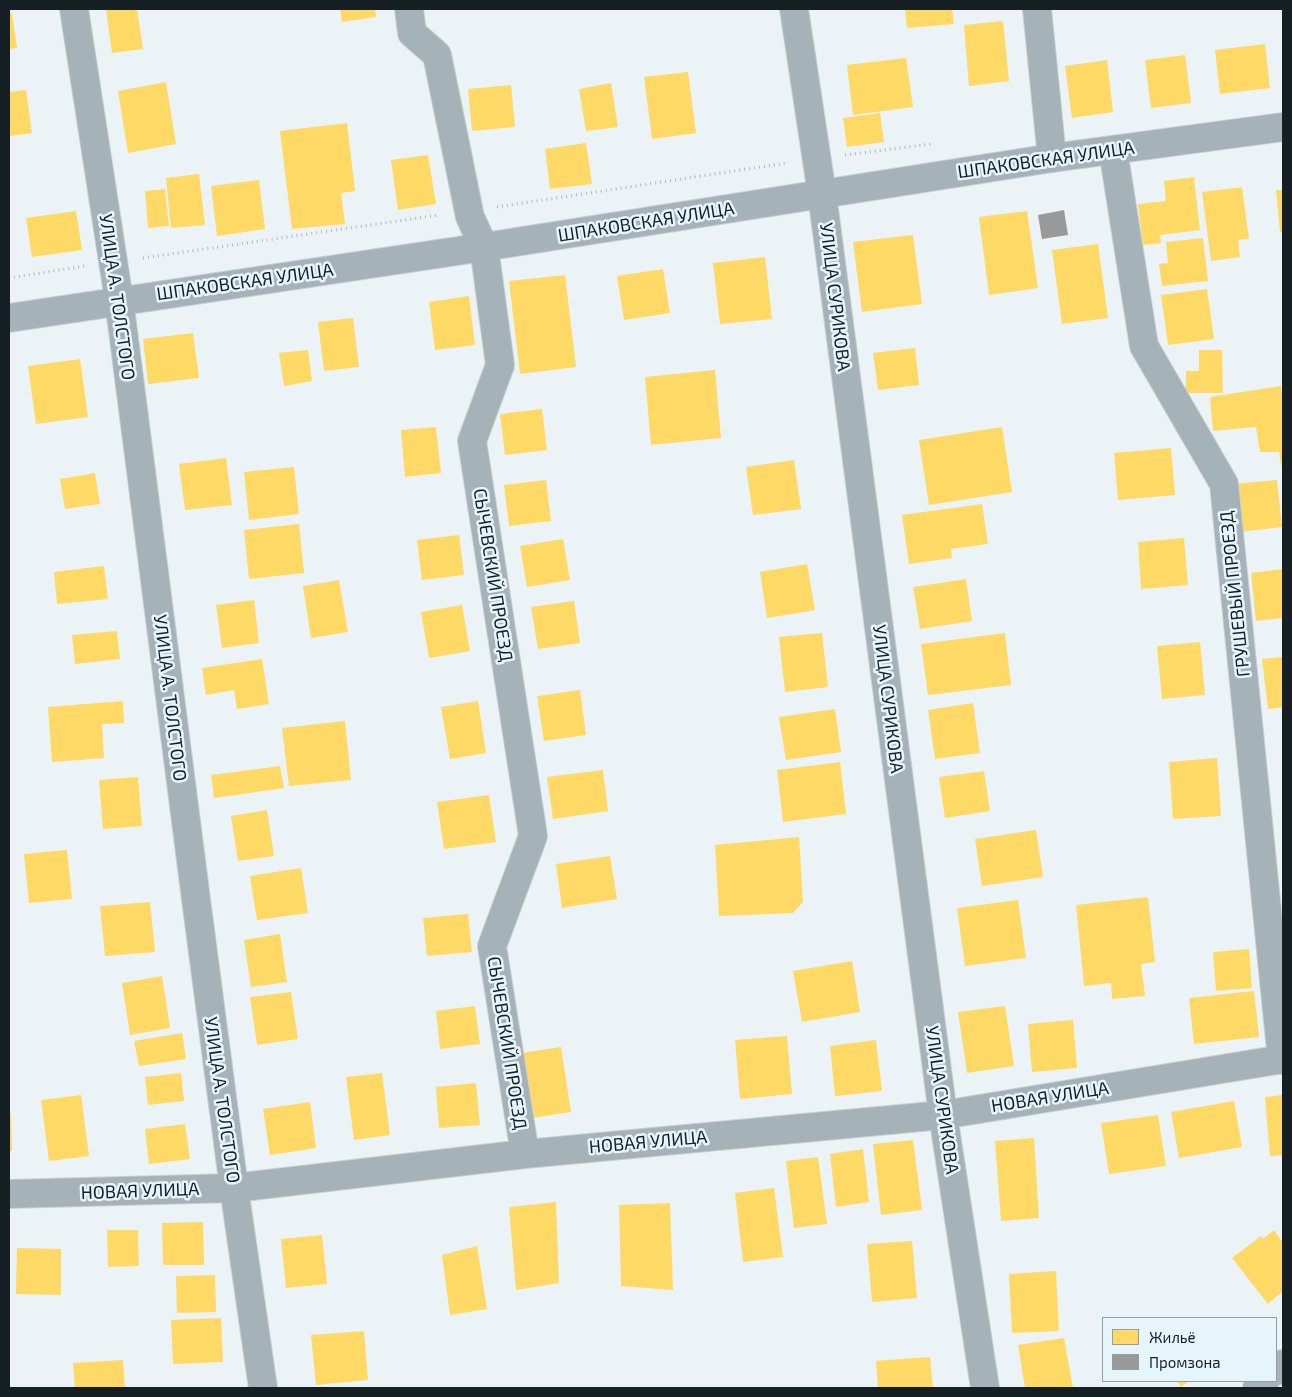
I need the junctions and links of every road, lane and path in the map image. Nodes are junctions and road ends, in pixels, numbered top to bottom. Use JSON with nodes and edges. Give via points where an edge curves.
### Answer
{"nodes":[{"id":1,"x":74,"y":9,"type":"edge"},
{"id":2,"x":409,"y":9,"type":"edge"},
{"id":3,"x":794,"y":9,"type":"edge"},
{"id":4,"x":1037,"y":9,"type":"edge"},
{"id":5,"x":1283,"y":127,"type":"edge"},
{"id":6,"x":933,"y":144,"type":"dead end"},
{"id":7,"x":1114,"y":150,"type":"junction"},
{"id":8,"x":1052,"y":158,"type":"junction"},
{"id":9,"x":817,"y":159,"type":"junction"},
{"id":10,"x":822,"y":194,"type":"junction"},
{"id":11,"x":469,"y":211,"type":"junction"},
{"id":12,"x":484,"y":247,"type":"junction"},
{"id":13,"x":113,"y":262,"type":"junction"},
{"id":14,"x":9,"y":278,"type":"edge"},
{"id":15,"x":119,"y":300,"type":"junction"},
{"id":16,"x":9,"y":318,"type":"edge"},
{"id":17,"x":1282,"y":1060,"type":"edge"},
{"id":18,"x":943,"y":1115,"type":"junction"},
{"id":19,"x":525,"y":1154,"type":"junction"},
{"id":20,"x":234,"y":1188,"type":"junction"},
{"id":21,"x":9,"y":1194,"type":"edge"},
{"id":22,"x":263,"y":1388,"type":"edge"},
{"id":23,"x":984,"y":1388,"type":"edge"}],
"edges":[{"from":1,"to":13,"type":"street","name":"УЛИЦА А. ТОЛСТОГО"},
{"from":2,"to":11,"type":"street","name":"СЫЧЕВСКИЙ ПРОЕЗД","via":[[412,33],[437,55]]},
{"from":3,"to":9,"type":"street","name":"УЛИЦА СУРИКОВА"},
{"from":4,"to":8,"type":"street"},
{"from":5,"to":7,"type":"main road","name":"ШПАКОВСКАЯ УЛИЦА"},
{"from":6,"to":9,"type":"path"},
{"from":7,"to":8,"type":"main road","name":"ШПАКОВСКАЯ УЛИЦА"},
{"from":7,"to":17,"type":"street","name":"ГРУШЕВЫЙ ПРОЕЗД","via":[[1144,346],[1224,484]]},
{"from":8,"to":10,"type":"main road","name":"ШПАКОВСКАЯ УЛИЦА"},
{"from":9,"to":10,"type":"street","name":"УЛИЦА СУРИКОВА"},
{"from":9,"to":11,"type":"path"},
{"from":10,"to":12,"type":"main road","name":"ШПАКОВСКАЯ УЛИЦА"},
{"from":10,"to":18,"type":"street","name":"УЛИЦА СУРИКОВА"},
{"from":11,"to":12,"type":"street","name":"СЫЧЕВСКИЙ ПРОЕЗД"},
{"from":11,"to":13,"type":"path"},
{"from":12,"to":15,"type":"main road","name":"ШПАКОВСКАЯ УЛИЦА"},
{"from":12,"to":19,"type":"street","name":"СЫЧЕВСКИЙ ПРОЕЗД","via":[[500,365],[472,441],[533,836],[492,946]]},
{"from":13,"to":14,"type":"path"},
{"from":13,"to":15,"type":"street","name":"УЛИЦА А. ТОЛСТОГО"},
{"from":15,"to":16,"type":"main road","name":"ШПАКОВСКАЯ УЛИЦА"},
{"from":15,"to":20,"type":"street","name":"УЛИЦА А. ТОЛСТОГО"},
{"from":17,"to":18,"type":"street","name":"НОВАЯ УЛИЦА"},
{"from":18,"to":19,"type":"street","name":"НОВАЯ УЛИЦА"},
{"from":18,"to":23,"type":"street","name":"УЛИЦА СУРИКОВА"},
{"from":19,"to":20,"type":"street","name":"НОВАЯ УЛИЦА"},
{"from":20,"to":21,"type":"street","name":"НОВАЯ УЛИЦА"},
{"from":20,"to":22,"type":"street","name":"УЛИЦА А. ТОЛСТОГО"}]}
